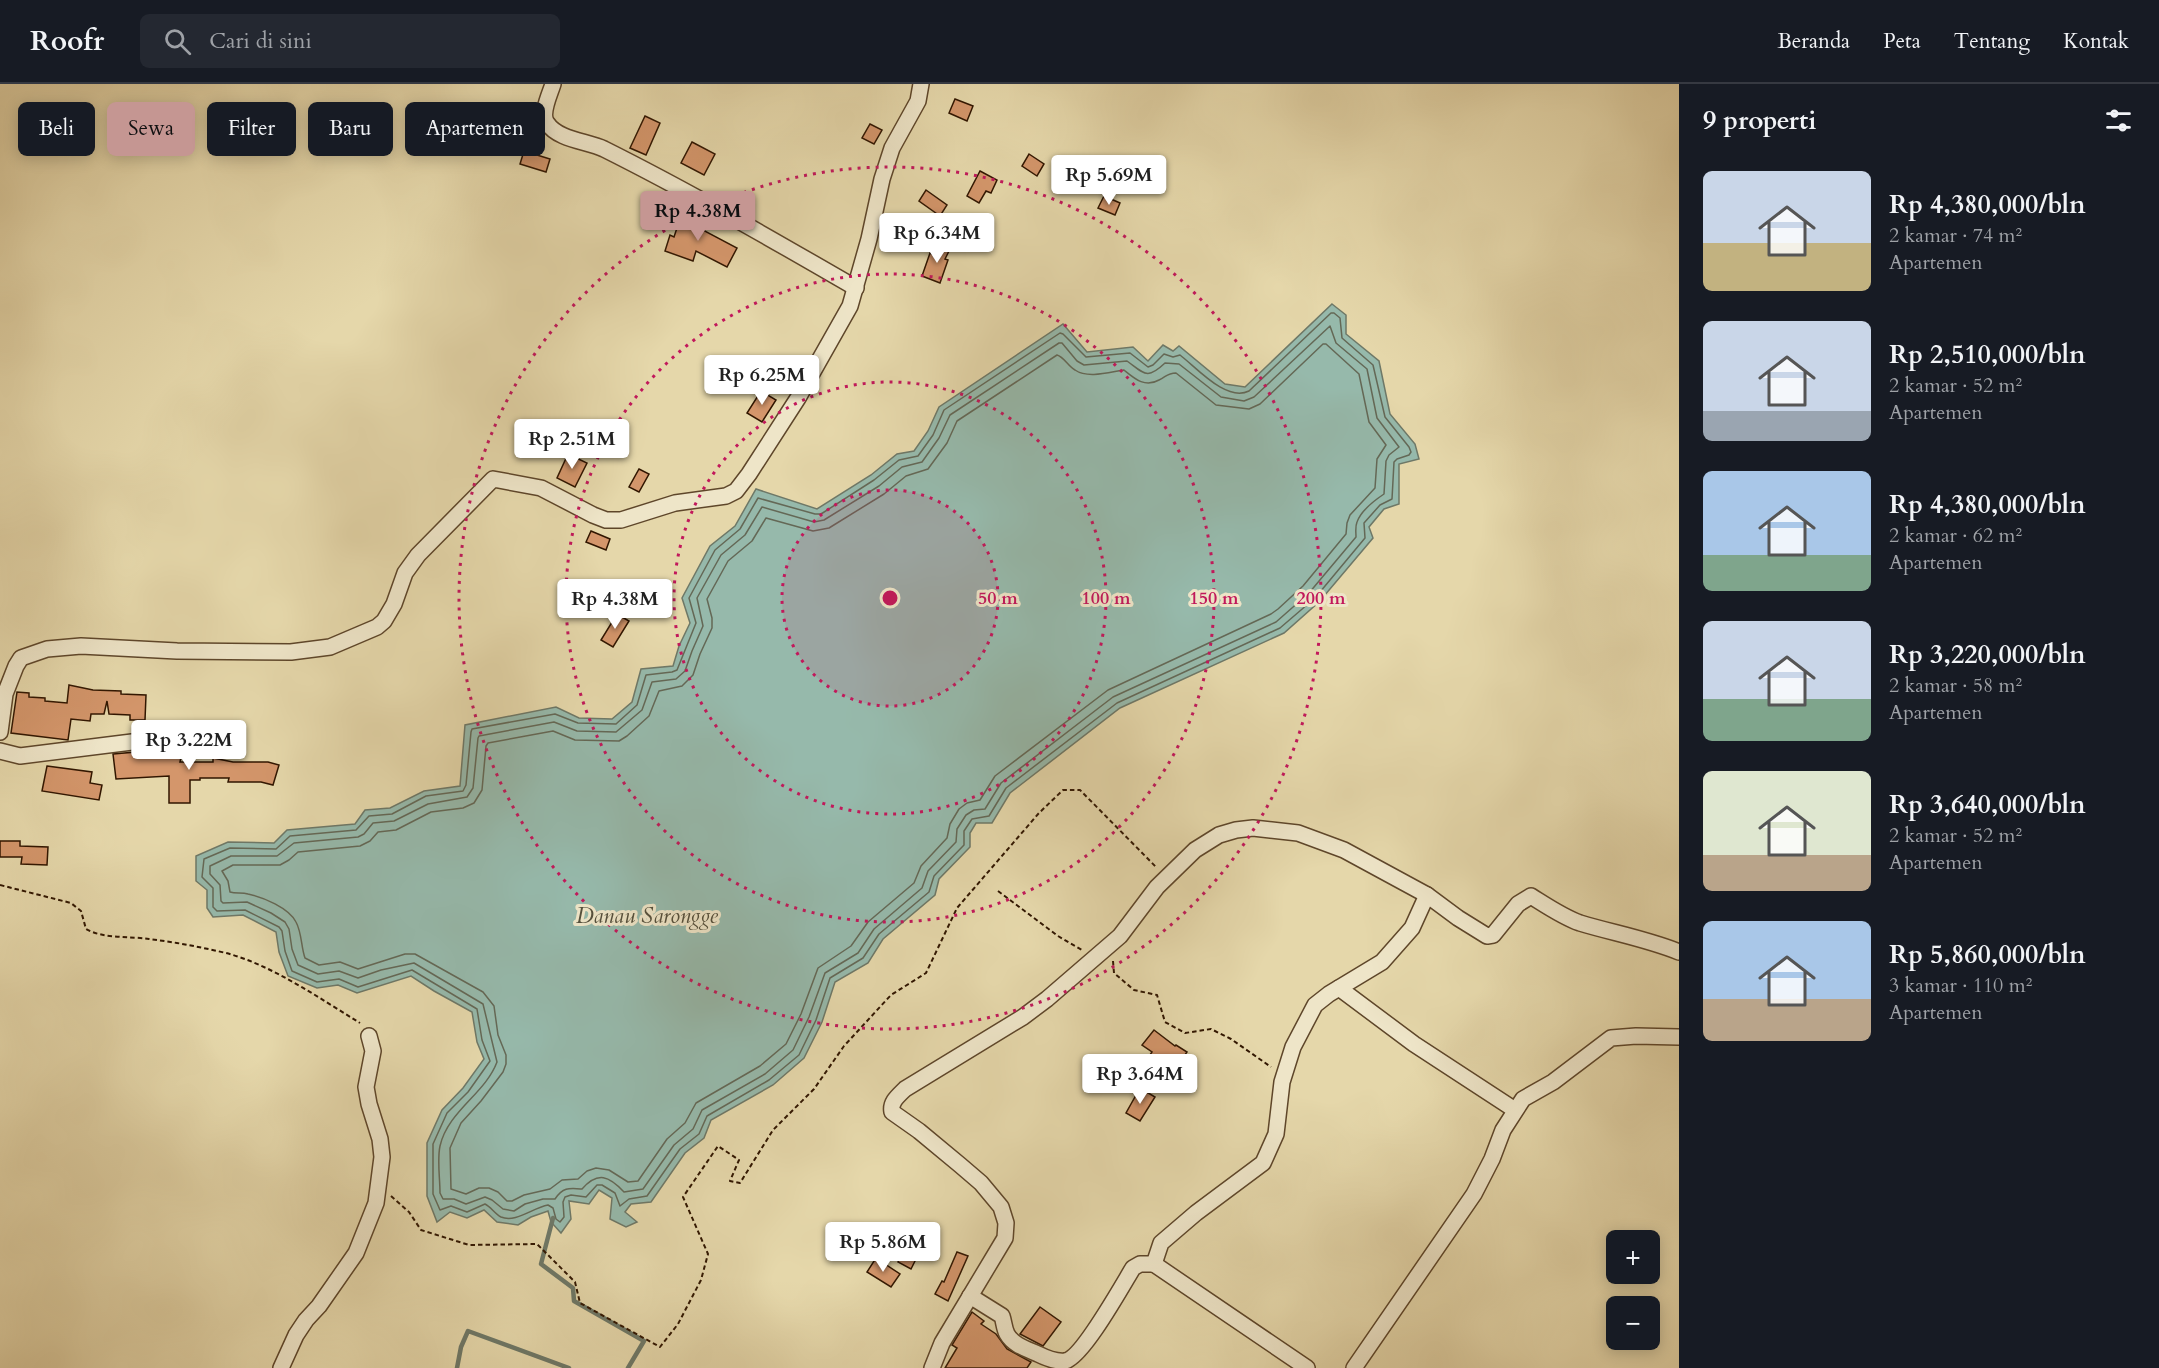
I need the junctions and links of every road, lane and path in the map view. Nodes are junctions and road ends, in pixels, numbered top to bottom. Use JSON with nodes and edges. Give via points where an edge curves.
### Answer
{"nodes":[{"id":1,"x":553,"y":84,"type":"edge"},
{"id":2,"x":921,"y":84,"type":"edge"},
{"id":3,"x":856,"y":288,"type":"junction"},
{"id":4,"x":0,"y":732,"type":"edge"},
{"id":5,"x":140,"y":741,"type":"dead end"},
{"id":6,"x":0,"y":751,"type":"edge"},
{"id":7,"x":1166,"y":877,"type":"junction"},
{"id":8,"x":0,"y":885,"type":"edge"},
{"id":9,"x":998,"y":891,"type":"dead end"},
{"id":10,"x":1427,"y":895,"type":"junction"},
{"id":11,"x":1112,"y":943,"type":"junction"},
{"id":12,"x":1679,"y":952,"type":"edge"},
{"id":13,"x":1095,"y":958,"type":"junction"},
{"id":14,"x":1339,"y":988,"type":"junction"},
{"id":15,"x":369,"y":1036,"type":"joint"},
{"id":16,"x":1679,"y":1037,"type":"edge"},
{"id":17,"x":1286,"y":1071,"type":"junction"},
{"id":18,"x":1515,"y":1110,"type":"junction"},
{"id":19,"x":378,"y":1184,"type":"junction"},
{"id":20,"x":1154,"y":1264,"type":"junction"},
{"id":21,"x":970,"y":1296,"type":"junction"},
{"id":22,"x":281,"y":1368,"type":"edge"},
{"id":23,"x":932,"y":1368,"type":"edge"},
{"id":24,"x":1306,"y":1368,"type":"edge"},
{"id":25,"x":1354,"y":1368,"type":"edge"}],
"edges":[{"from":1,"to":3,"type":"street","via":[[544,117],[554,130],[602,148],[729,214]]},
{"from":2,"to":3,"type":"street","via":[[918,101],[892,148],[882,179]]},
{"from":3,"to":4,"type":"street","via":[[850,306],[788,414],[736,491],[675,503],[621,520],[606,520],[542,488],[493,479],[418,555],[405,573],[394,604],[377,627],[330,647],[291,652],[81,646],[47,649],[21,658],[16,666],[5,694]]},
{"from":5,"to":6,"type":"street","via":[[20,756]]},
{"from":7,"to":10,"type":"street","via":[[1208,840],[1253,828],[1298,833],[1344,850]]},
{"from":7,"to":11,"type":"street"},
{"from":7,"to":19,"type":"path","via":[[1080,790],[1063,790],[957,908],[926,973],[891,995],[844,1046],[814,1089],[773,1130],[740,1184],[729,1181],[739,1160],[718,1146],[683,1197],[708,1254],[701,1280],[678,1324],[660,1347],[580,1303],[575,1282],[537,1245],[470,1245],[421,1230],[409,1212]]},
{"from":8,"to":15,"type":"path","via":[[71,903],[81,911],[86,929],[94,933],[205,948],[260,965],[361,1024]]},
{"from":9,"to":13,"type":"path"},
{"from":10,"to":12,"type":"street","via":[[1487,936],[1493,935],[1518,904],[1531,896],[1579,922]]},
{"from":10,"to":14,"type":"street","via":[[1418,918],[1399,945],[1382,962]]},
{"from":11,"to":13,"type":"street"},
{"from":11,"to":17,"type":"path","via":[[1114,973],[1134,990],[1157,995],[1165,1022],[1185,1033],[1210,1029],[1231,1039],[1267,1066]]},
{"from":13,"to":21,"type":"street","via":[[1023,1017],[905,1089],[891,1107],[892,1112],[981,1184],[1001,1207],[1005,1238]]},
{"from":14,"to":17,"type":"street","via":[[1315,1005],[1293,1047]]},
{"from":14,"to":18,"type":"street","via":[[1414,1044]]},
{"from":15,"to":19,"type":"street","via":[[373,1051],[366,1087],[380,1139]]},
{"from":16,"to":18,"type":"street","via":[[1611,1038],[1553,1082],[1523,1099]]},
{"from":17,"to":20,"type":"street","via":[[1276,1134],[1263,1163],[1161,1243]]},
{"from":18,"to":25,"type":"street","via":[[1474,1194]]},
{"from":19,"to":22,"type":"street","via":[[376,1203],[356,1253],[296,1335]]},
{"from":20,"to":21,"type":"street","via":[[1133,1268],[1092,1334],[1074,1357],[1065,1361],[1051,1360],[1022,1347],[1006,1333],[1002,1316]]},
{"from":20,"to":24,"type":"street"},
{"from":21,"to":23,"type":"street"}]}
